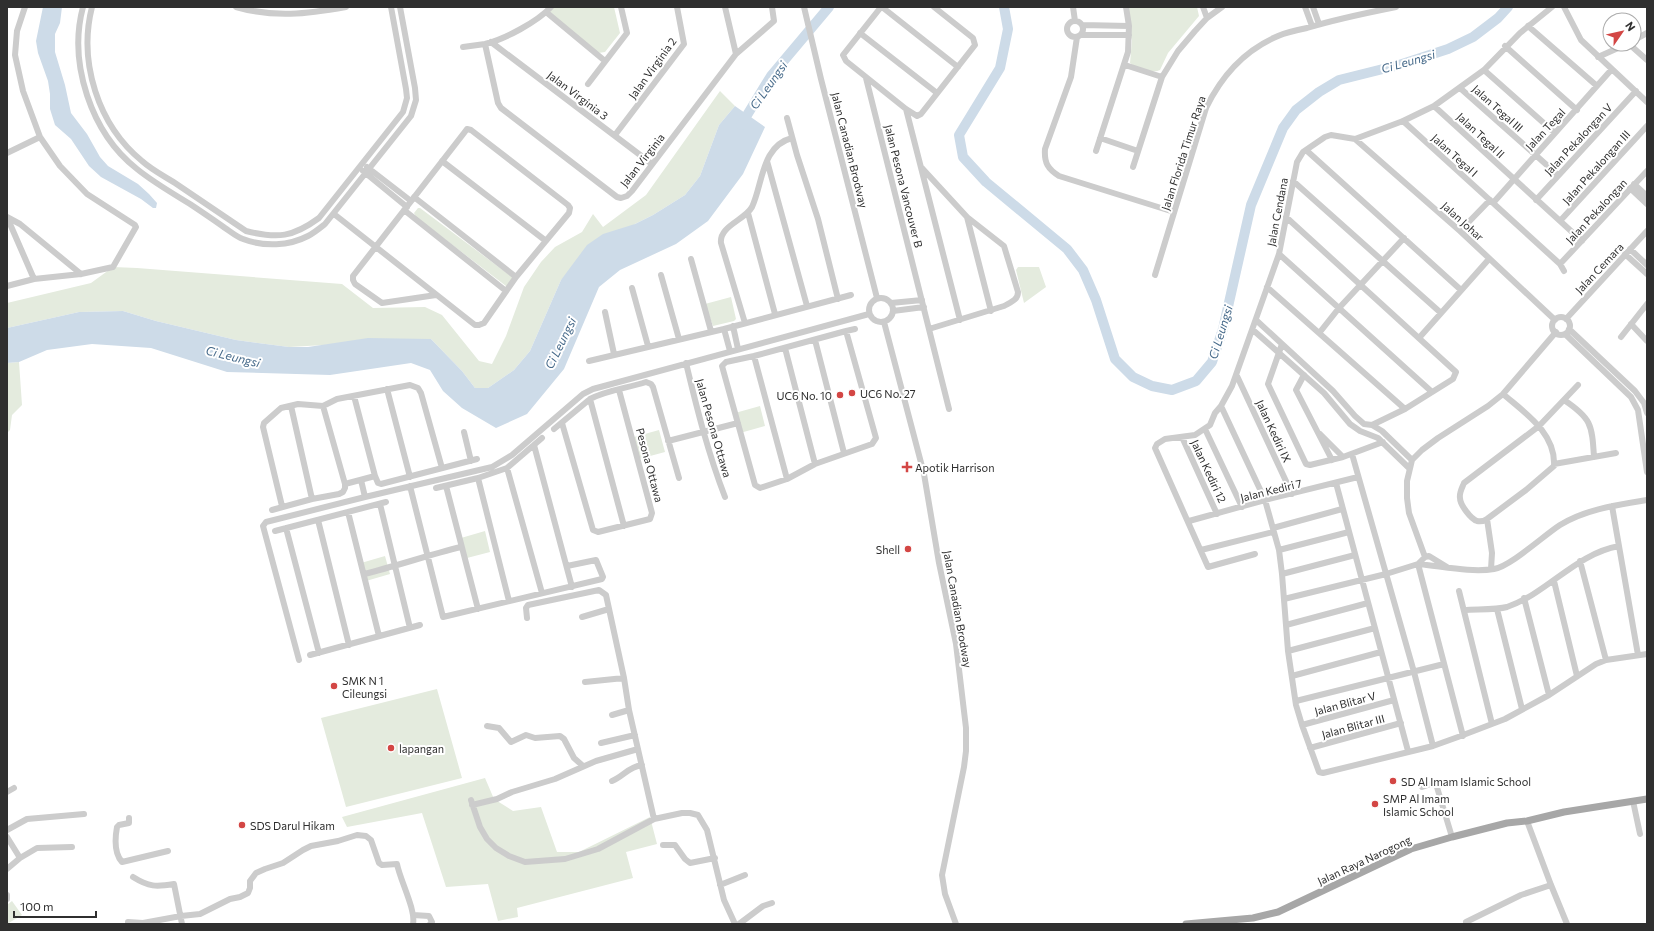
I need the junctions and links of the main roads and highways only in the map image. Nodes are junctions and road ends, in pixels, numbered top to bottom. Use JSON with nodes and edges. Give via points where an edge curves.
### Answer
{"nodes":[{"id":1,"x":1647,"y":799,"type":"edge"},
{"id":2,"x":1226,"y":922,"type":"edge"},
{"id":3,"x":1186,"y":924,"type":"edge"}],
"edges":[{"from":1,"to":2,"type":"main road","name":"Jalan Raya Narogong","via":[[1507,823],[1452,837],[1400,854],[1278,912]]},
{"from":2,"to":3,"type":"main road","name":"Jalan Raya Narogong"}]}
